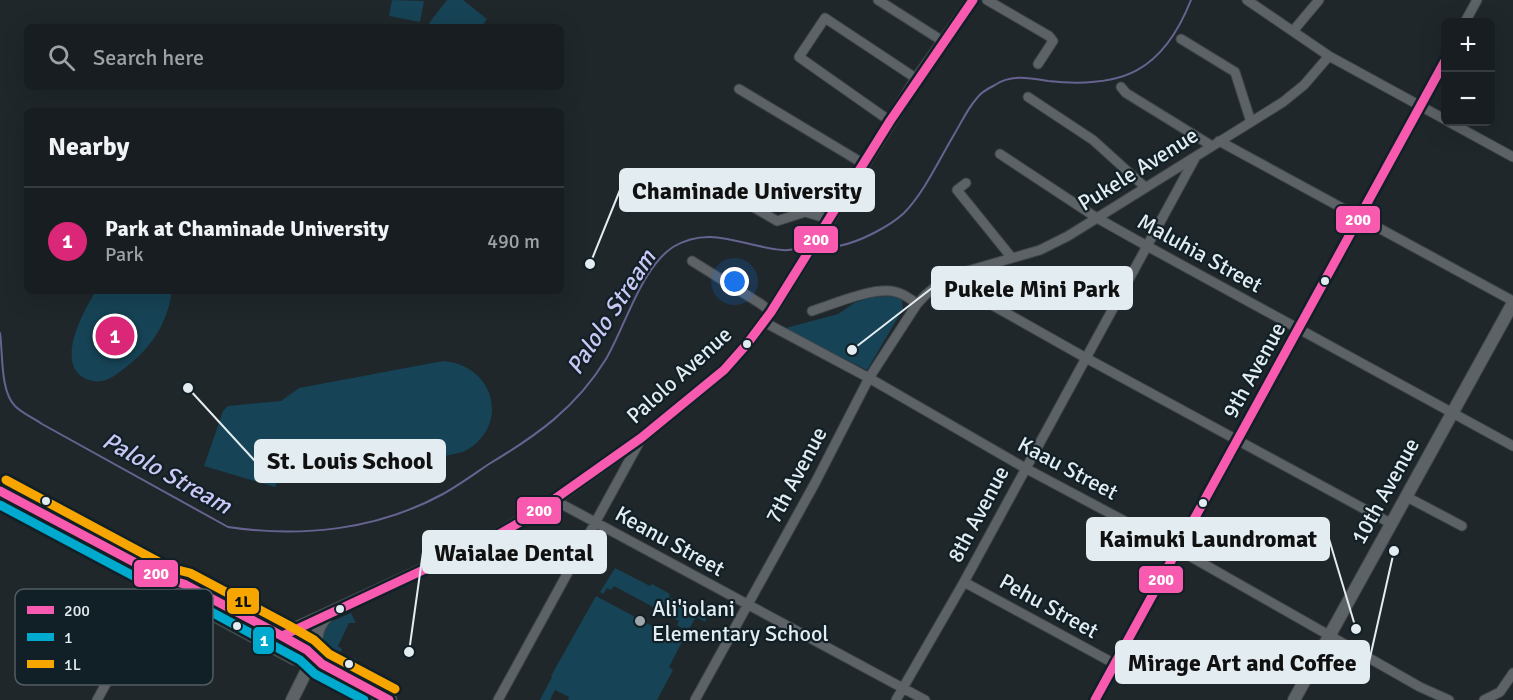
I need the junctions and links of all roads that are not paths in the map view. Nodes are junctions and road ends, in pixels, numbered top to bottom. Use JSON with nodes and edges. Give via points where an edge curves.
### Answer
{"nodes":[{"id":1,"x":878,"y":0,"type":"edge"},
{"id":2,"x":973,"y":0,"type":"edge"},
{"id":3,"x":987,"y":0,"type":"edge"},
{"id":4,"x":1247,"y":0,"type":"edge"},
{"id":5,"x":1319,"y":0,"type":"edge"},
{"id":6,"x":1477,"y":0,"type":"edge"},
{"id":7,"x":1467,"y":18,"type":"edge"},
{"id":8,"x":1293,"y":31,"type":"junction"},
{"id":9,"x":1181,"y":39,"type":"dead end"},
{"id":10,"x":945,"y":42,"type":"junction"},
{"id":11,"x":1329,"y":56,"type":"junction"},
{"id":12,"x":1038,"y":64,"type":"dead end"},
{"id":13,"x":1441,"y":67,"type":"edge"},
{"id":14,"x":918,"y":79,"type":"junction"},
{"id":15,"x":1121,"y":87,"type":"dead end"},
{"id":16,"x":739,"y":89,"type":"dead end"},
{"id":17,"x":1028,"y":97,"type":"dead end"},
{"id":18,"x":1420,"y":106,"type":"junction"},
{"id":19,"x":1441,"y":118,"type":"edge"},
{"id":20,"x":890,"y":121,"type":"junction"},
{"id":21,"x":1251,"y":122,"type":"junction"},
{"id":22,"x":1456,"y":126,"type":"edge"},
{"id":23,"x":1216,"y":144,"type":"junction"},
{"id":24,"x":1000,"y":154,"type":"dead end"},
{"id":25,"x":1196,"y":155,"type":"junction"},
{"id":26,"x":1513,"y":157,"type":"edge"},
{"id":27,"x":864,"y":164,"type":"junction"},
{"id":28,"x":711,"y":182,"type":"dead end"},
{"id":29,"x":966,"y":183,"type":"dead end"},
{"id":30,"x":1145,"y":187,"type":"junction"},
{"id":31,"x":1359,"y":216,"type":"junction"},
{"id":32,"x":1097,"y":218,"type":"junction"},
{"id":33,"x":829,"y":219,"type":"junction"},
{"id":34,"x":1147,"y":246,"type":"junction"},
{"id":35,"x":1012,"y":258,"type":"junction"},
{"id":36,"x":692,"y":261,"type":"dead end"},
{"id":37,"x":946,"y":279,"type":"junction"},
{"id":38,"x":1513,"y":302,"type":"edge"},
{"id":39,"x":917,"y":304,"type":"junction"},
{"id":40,"x":812,"y":311,"type":"dead end"},
{"id":41,"x":767,"y":317,"type":"junction"},
{"id":42,"x":1298,"y":329,"type":"junction"},
{"id":43,"x":1086,"y":358,"type":"junction"},
{"id":44,"x":869,"y":378,"type":"junction"},
{"id":45,"x":1452,"y":413,"type":"junction"},
{"id":46,"x":641,"y":438,"type":"junction"},
{"id":47,"x":1238,"y":440,"type":"junction"},
{"id":48,"x":1513,"y":446,"type":"edge"},
{"id":49,"x":1025,"y":468,"type":"junction"},
{"id":50,"x":2,"y":496,"type":"edge"},
{"id":51,"x":1407,"y":496,"type":"junction"},
{"id":52,"x":554,"y":501,"type":"junction"},
{"id":53,"x":596,"y":522,"type":"junction"},
{"id":54,"x":1392,"y":524,"type":"junction"},
{"id":55,"x":1462,"y":526,"type":"dead end"},
{"id":56,"x":1179,"y":550,"type":"junction"},
{"id":57,"x":166,"y":579,"type":"junction"},
{"id":58,"x":964,"y":582,"type":"junction"},
{"id":59,"x":160,"y":589,"type":"edge"},
{"id":60,"x":174,"y":589,"type":"edge"},
{"id":61,"x":193,"y":589,"type":"edge"},
{"id":62,"x":213,"y":599,"type":"edge"},
{"id":63,"x":747,"y":605,"type":"junction"},
{"id":64,"x":213,"y":609,"type":"edge"},
{"id":65,"x":332,"y":611,"type":"junction"},
{"id":66,"x":213,"y":614,"type":"edge"},
{"id":67,"x":1330,"y":635,"type":"junction"},
{"id":68,"x":282,"y":636,"type":"junction"},
{"id":69,"x":321,"y":662,"type":"junction"},
{"id":70,"x":1115,"y":664,"type":"junction"},
{"id":71,"x":1513,"y":673,"type":"edge"},
{"id":72,"x":105,"y":685,"type":"edge"},
{"id":73,"x":903,"y":688,"type":"junction"},
{"id":74,"x":97,"y":700,"type":"edge"},
{"id":75,"x":292,"y":700,"type":"edge"},
{"id":76,"x":389,"y":700,"type":"edge"},
{"id":77,"x":498,"y":700,"type":"edge"},
{"id":78,"x":695,"y":700,"type":"edge"},
{"id":79,"x":896,"y":700,"type":"edge"},
{"id":80,"x":925,"y":700,"type":"edge"},
{"id":81,"x":1095,"y":700,"type":"edge"},
{"id":82,"x":1294,"y":700,"type":"edge"},
{"id":83,"x":1449,"y":700,"type":"edge"},
{"id":84,"x":1484,"y":700,"type":"edge"}],
"edges":[{"from":1,"to":10,"type":"street"},
{"from":2,"to":10,"type":"street","name":"Palolo Avenue"},
{"from":3,"to":12,"type":"street","via":[[1053,41]]},
{"from":4,"to":8,"type":"street"},
{"from":5,"to":8,"type":"street"},
{"from":6,"to":7,"type":"street"},
{"from":8,"to":11,"type":"street"},
{"from":9,"to":21,"type":"street","via":[[1235,72]]},
{"from":10,"to":14,"type":"street","name":"Palolo Avenue"},
{"from":11,"to":18,"type":"street"},
{"from":11,"to":21,"type":"street","name":"Pukele Avenue","via":[[1294,94]]},
{"from":13,"to":18,"type":"street","name":"9th Avenue"},
{"from":14,"to":20,"type":"street","name":"Palolo Avenue"},
{"from":14,"to":20,"type":"street","via":[[825,18],[799,57]]},
{"from":15,"to":23,"type":"street"},
{"from":16,"to":27,"type":"street"},
{"from":17,"to":30,"type":"street","via":[[1093,140]]},
{"from":18,"to":19,"type":"street"},
{"from":18,"to":31,"type":"street","name":"9th Avenue"},
{"from":20,"to":27,"type":"street","name":"Palolo Avenue"},
{"from":21,"to":23,"type":"street","name":"Pukele Avenue"},
{"from":22,"to":26,"type":"street"},
{"from":23,"to":25,"type":"street","name":"Pukele Avenue"},
{"from":23,"to":31,"type":"street"},
{"from":24,"to":32,"type":"street","name":"Maluhia Street"},
{"from":25,"to":30,"type":"street","name":"Pukele Avenue"},
{"from":25,"to":34,"type":"street","name":"8th Avenue"},
{"from":27,"to":33,"type":"street","name":"Palolo Avenue"},
{"from":28,"to":33,"type":"street","via":[[777,221],[805,212]]},
{"from":29,"to":35,"type":"street","via":[[957,190]]},
{"from":30,"to":32,"type":"street","name":"Pukele Avenue"},
{"from":31,"to":38,"type":"street"},
{"from":31,"to":42,"type":"street","name":"9th Avenue"},
{"from":32,"to":34,"type":"street","name":"Maluhia Street"},
{"from":32,"to":35,"type":"street","name":"Pukele Avenue","via":[[1054,244]]},
{"from":33,"to":41,"type":"street","name":"Palolo Avenue"},
{"from":34,"to":42,"type":"street","name":"Maluhia Street"},
{"from":34,"to":43,"type":"street","name":"8th Avenue"},
{"from":35,"to":37,"type":"street","name":"Pukele Avenue"},
{"from":36,"to":41,"type":"street","name":"Kaau Street","via":[[761,304]]},
{"from":37,"to":39,"type":"street","name":"7th Avenue"},
{"from":37,"to":43,"type":"street"},
{"from":38,"to":45,"type":"street","name":"10th Avenue"},
{"from":39,"to":40,"type":"street","via":[[903,294],[887,291]]},
{"from":39,"to":44,"type":"street","name":"7th Avenue"},
{"from":41,"to":44,"type":"street","name":"Kaau Street"},
{"from":41,"to":46,"type":"street","name":"Palolo Avenue","via":[[724,370]]},
{"from":42,"to":45,"type":"street","name":"Maluhia Street"},
{"from":42,"to":47,"type":"street","name":"9th Avenue"},
{"from":43,"to":47,"type":"street"},
{"from":43,"to":49,"type":"street","name":"8th Avenue"},
{"from":44,"to":49,"type":"street","name":"Kaau Street"},
{"from":44,"to":63,"type":"street","name":"7th Avenue"},
{"from":45,"to":48,"type":"street","name":"Maluhia Street"},
{"from":45,"to":51,"type":"street","name":"10th Avenue"},
{"from":46,"to":52,"type":"street","name":"Palolo Avenue"},
{"from":46,"to":53,"type":"street"},
{"from":47,"to":54,"type":"street"},
{"from":47,"to":56,"type":"street","name":"9th Avenue"},
{"from":49,"to":56,"type":"street","name":"Kaau Street"},
{"from":49,"to":58,"type":"street","name":"8th Avenue"},
{"from":50,"to":57,"type":"main road"},
{"from":51,"to":54,"type":"street","name":"10th Avenue"},
{"from":51,"to":55,"type":"street"},
{"from":52,"to":53,"type":"street","name":"Keanu Street"},
{"from":52,"to":65,"type":"street","name":"Palolo Avenue","via":[[498,535]]},
{"from":53,"to":63,"type":"street","name":"Keanu Street"},
{"from":53,"to":77,"type":"street"},
{"from":54,"to":67,"type":"street","name":"10th Avenue"},
{"from":56,"to":67,"type":"street","name":"Kaau Street"},
{"from":56,"to":70,"type":"street","name":"9th Avenue"},
{"from":57,"to":59,"type":"street"},
{"from":57,"to":60,"type":"main road"},
{"from":57,"to":61,"type":"main road"},
{"from":58,"to":70,"type":"street","name":"Pehu Street"},
{"from":58,"to":73,"type":"street","name":"8th Avenue"},
{"from":62,"to":68,"type":"main road"},
{"from":63,"to":73,"type":"street","name":"Keanu Street"},
{"from":63,"to":78,"type":"street","name":"7th Avenue"},
{"from":64,"to":68,"type":"street","via":[[271,637]]},
{"from":65,"to":68,"type":"street","name":"Palolo Avenue"},
{"from":65,"to":69,"type":"street","via":[[316,633]]},
{"from":66,"to":69,"type":"main road","via":[[294,657]]},
{"from":67,"to":82,"type":"street","name":"10th Avenue"},
{"from":67,"to":83,"type":"street","name":"Kaau Street"},
{"from":68,"to":69,"type":"main road"},
{"from":69,"to":75,"type":"street","via":[[309,667]]},
{"from":69,"to":76,"type":"main road"},
{"from":70,"to":81,"type":"street","name":"9th Avenue"},
{"from":71,"to":84,"type":"street","via":[[1507,684]]},
{"from":72,"to":74,"type":"street"},
{"from":73,"to":79,"type":"street","name":"8th Avenue"},
{"from":73,"to":80,"type":"street","name":"Keanu Street"}]}
